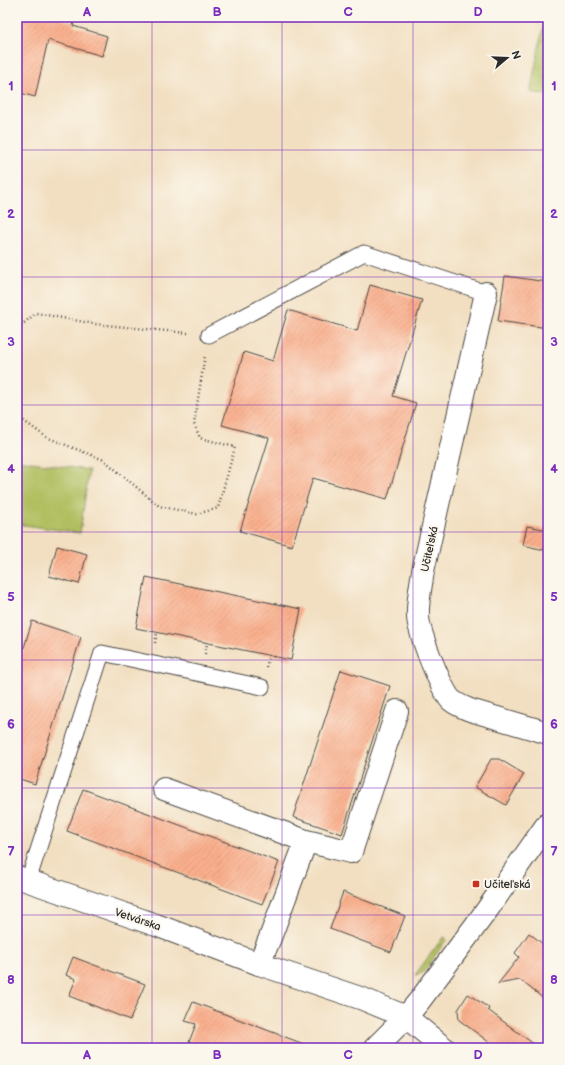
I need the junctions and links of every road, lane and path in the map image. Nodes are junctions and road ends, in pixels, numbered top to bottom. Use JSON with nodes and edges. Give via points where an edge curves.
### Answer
{"nodes":[{"id":1,"x":486,"y":293,"type":"joint"},
{"id":2,"x":17,"y":332,"type":"edge"},
{"id":3,"x":208,"y":335,"type":"junction"},
{"id":4,"x":17,"y":416,"type":"edge"},
{"id":5,"x":262,"y":687,"type":"dead end"},
{"id":6,"x":397,"y":711,"type":"dead end"},
{"id":7,"x":548,"y":733,"type":"edge"},
{"id":8,"x":164,"y":789,"type":"dead end"},
{"id":9,"x":548,"y":823,"type":"edge"},
{"id":10,"x":306,"y":841,"type":"junction"},
{"id":11,"x":23,"y":879,"type":"edge"},
{"id":12,"x":259,"y":964,"type":"junction"},
{"id":13,"x":406,"y":1017,"type":"junction"},
{"id":14,"x":375,"y":1048,"type":"edge"},
{"id":15,"x":444,"y":1048,"type":"edge"}],
"edges":[{"from":1,"to":3,"type":"lane","via":[[364,253]]},
{"from":1,"to":7,"type":"street","name":"Učiteľská","via":[[423,571],[418,619],[436,671],[452,700],[470,710]]},
{"from":2,"to":3,"type":"path","via":[[18,328],[36,313],[95,324]]},
{"from":3,"to":4,"type":"path","via":[[194,424],[200,438],[235,447],[218,508],[197,514],[159,506],[104,460],[46,437]]},
{"from":5,"to":11,"type":"lane","via":[[102,653]]},
{"from":6,"to":10,"type":"street","via":[[351,852]]},
{"from":8,"to":10,"type":"street"},
{"from":9,"to":13,"type":"street","via":[[487,910]]},
{"from":10,"to":12,"type":"street"},
{"from":11,"to":12,"type":"street","name":"Vetvárska"},
{"from":12,"to":13,"type":"street","name":"Vetvárska","via":[[363,999]]},
{"from":13,"to":14,"type":"street"},
{"from":13,"to":15,"type":"street","name":"Vetvárska"}]}
